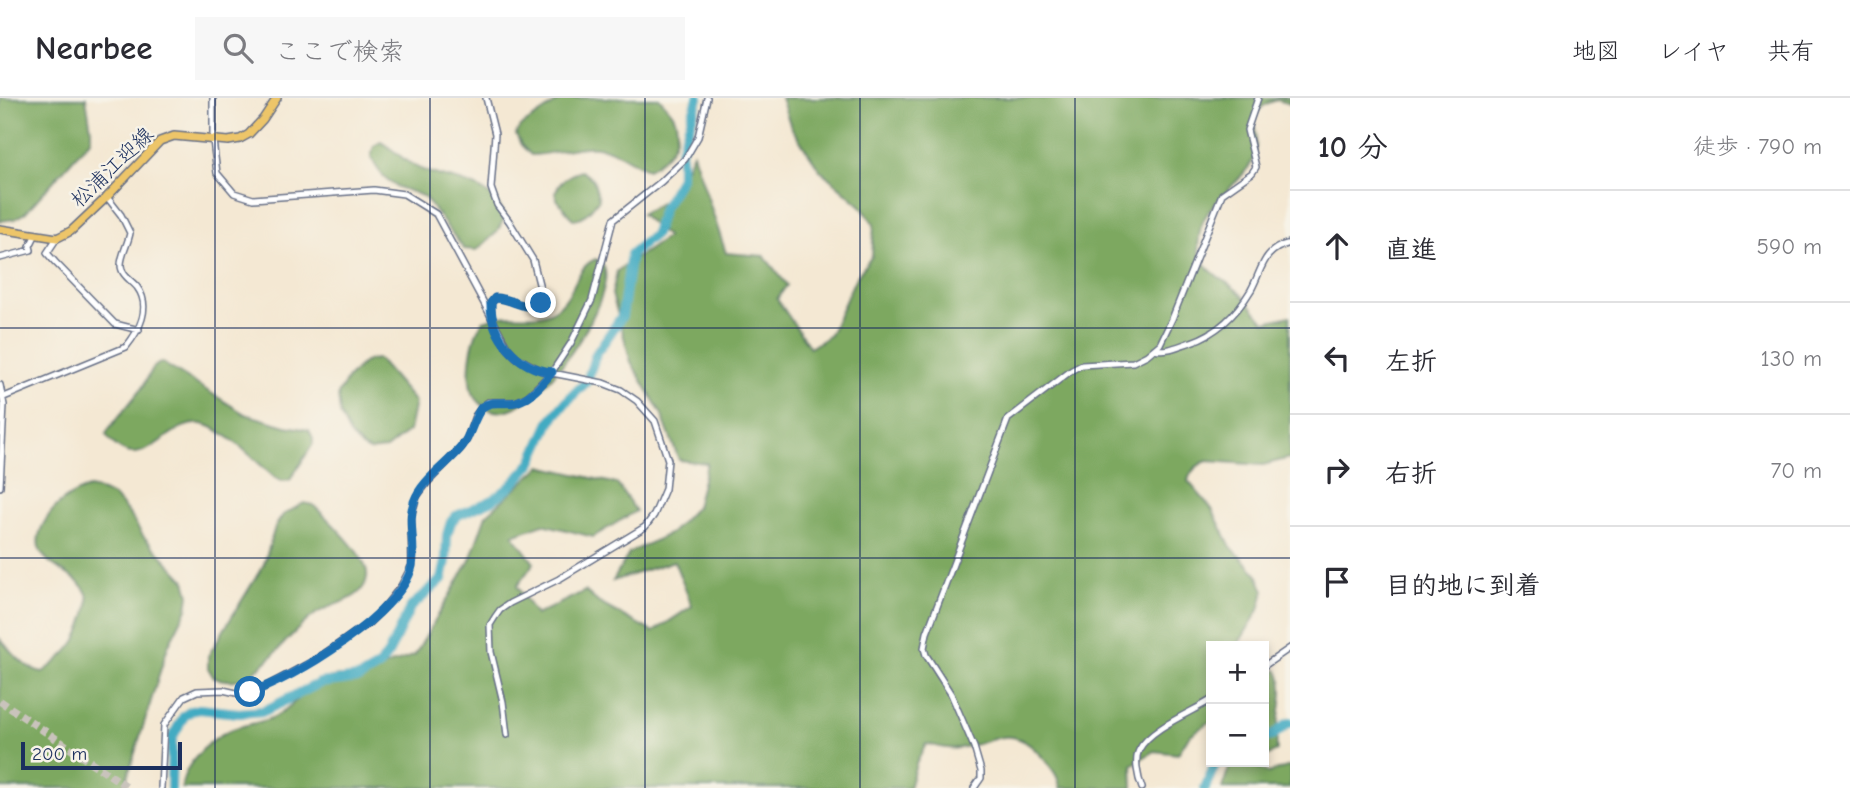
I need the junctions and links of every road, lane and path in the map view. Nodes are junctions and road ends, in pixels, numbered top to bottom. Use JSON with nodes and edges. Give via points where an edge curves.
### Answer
{"nodes":[{"id":1,"x":213,"y":98,"type":"edge"},
{"id":2,"x":277,"y":98,"type":"edge"},
{"id":3,"x":486,"y":98,"type":"edge"},
{"id":4,"x":707,"y":98,"type":"edge"},
{"id":5,"x":1258,"y":98,"type":"edge"},
{"id":6,"x":213,"y":140,"type":"junction"},
{"id":7,"x":107,"y":197,"type":"junction"},
{"id":8,"x":0,"y":229,"type":"edge"},
{"id":9,"x":35,"y":236,"type":"junction"},
{"id":10,"x":57,"y":238,"type":"junction"},
{"id":11,"x":1290,"y":243,"type":"edge"},
{"id":12,"x":0,"y":258,"type":"edge"},
{"id":13,"x":491,"y":318,"type":"junction"},
{"id":14,"x":139,"y":330,"type":"junction"},
{"id":15,"x":1154,"y":349,"type":"junction"},
{"id":16,"x":552,"y":372,"type":"junction"},
{"id":17,"x":0,"y":384,"type":"edge"},
{"id":18,"x":4,"y":397,"type":"junction"},
{"id":19,"x":0,"y":487,"type":"edge"},
{"id":20,"x":1290,"y":648,"type":"edge"},
{"id":21,"x":1269,"y":663,"type":"edge"},
{"id":22,"x":1206,"y":702,"type":"edge"},
{"id":23,"x":507,"y":734,"type":"dead end"},
{"id":24,"x":1142,"y":786,"type":"edge"},
{"id":25,"x":161,"y":788,"type":"edge"},
{"id":26,"x":974,"y":788,"type":"edge"}],
"edges":[{"from":1,"to":6,"type":"street"},
{"from":2,"to":6,"type":"main road","name":"松浦江迎線","via":[[249,134]]},
{"from":3,"to":13,"type":"street","via":[[495,134],[490,177],[494,199],[533,260],[541,303],[528,306],[495,298]]},
{"from":4,"to":16,"type":"street","via":[[698,137],[689,153],[613,220],[592,300]]},
{"from":5,"to":15,"type":"street","via":[[1247,130],[1256,167],[1222,194],[1165,337]]},
{"from":6,"to":7,"type":"main road","name":"松浦江迎線","via":[[167,137]]},
{"from":6,"to":13,"type":"street","via":[[217,173],[243,197],[374,190],[404,194],[422,204],[436,214]]},
{"from":7,"to":10,"type":"main road","name":"松浦江迎線"},
{"from":7,"to":14,"type":"street","via":[[130,233],[121,264],[143,302]]},
{"from":8,"to":9,"type":"main road"},
{"from":9,"to":10,"type":"main road"},
{"from":9,"to":12,"type":"street","via":[[32,250]]},
{"from":10,"to":14,"type":"street","via":[[47,253],[55,262],[116,324]]},
{"from":11,"to":15,"type":"street","via":[[1269,255],[1252,289],[1219,330],[1167,350]]},
{"from":13,"to":16,"type":"street","via":[[516,357]]},
{"from":14,"to":18,"type":"street","via":[[126,347]]},
{"from":15,"to":26,"type":"street","via":[[1133,362],[1072,369],[1008,419],[924,648],[974,747],[981,771]]},
{"from":16,"to":23,"type":"street","via":[[603,383],[637,401],[655,421],[665,445],[667,477],[660,503],[645,527],[510,603],[490,625]]},
{"from":16,"to":25,"type":"street","via":[[528,396],[482,407],[461,448],[413,505],[409,574],[369,623],[315,660],[259,690],[241,694],[197,691],[184,696],[164,725]]},
{"from":17,"to":18,"type":"street"},
{"from":18,"to":19,"type":"street"},
{"from":20,"to":21,"type":"street"},
{"from":22,"to":24,"type":"street","via":[[1144,743],[1137,758]]}]}
